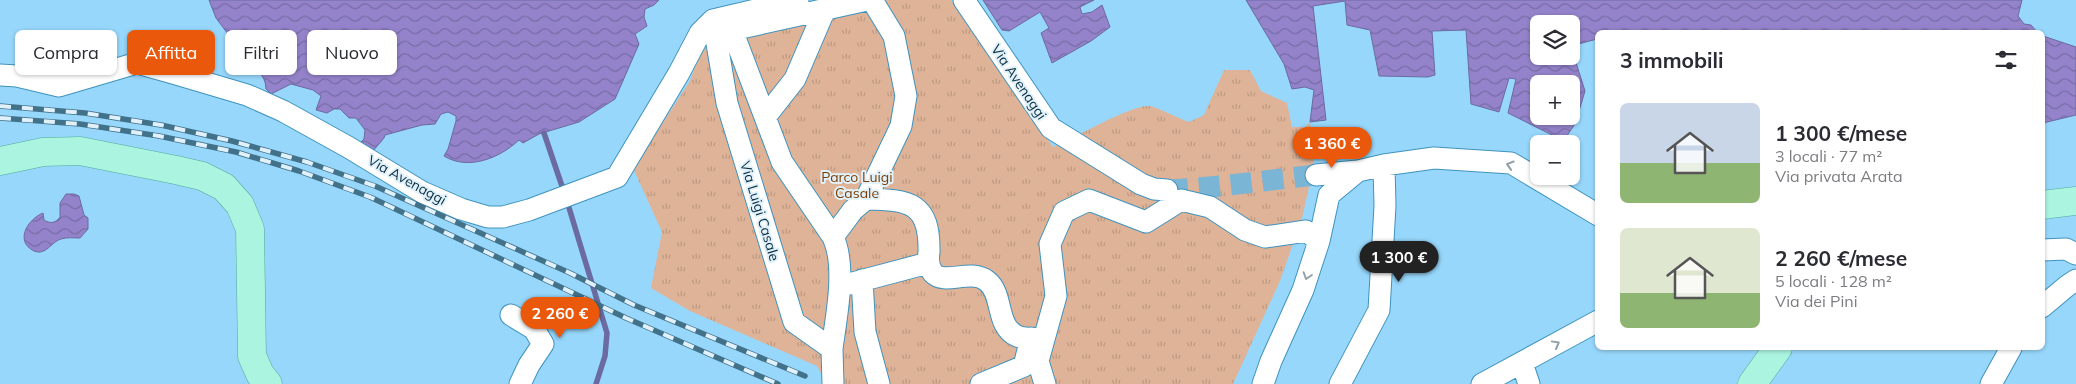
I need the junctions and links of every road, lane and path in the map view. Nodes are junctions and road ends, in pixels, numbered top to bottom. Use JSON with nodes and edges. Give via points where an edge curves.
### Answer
{"nodes":[{"id":1,"x":798,"y":0,"type":"edge"},
{"id":2,"x":867,"y":0,"type":"edge"},
{"id":3,"x":872,"y":0,"type":"edge"},
{"id":4,"x":964,"y":0,"type":"edge"},
{"id":5,"x":826,"y":9,"type":"junction"},
{"id":6,"x":712,"y":20,"type":"junction"},
{"id":7,"x":0,"y":75,"type":"edge"},
{"id":8,"x":766,"y":116,"type":"junction"},
{"id":9,"x":0,"y":161,"type":"edge"},
{"id":10,"x":1384,"y":165,"type":"junction"},
{"id":11,"x":1358,"y":171,"type":"junction"},
{"id":12,"x":1316,"y":175,"type":"tunnel mouth"},
{"id":13,"x":1167,"y":190,"type":"tunnel mouth"},
{"id":14,"x":866,"y":199,"type":"junction"},
{"id":15,"x":2076,"y":201,"type":"edge"},
{"id":16,"x":2045,"y":205,"type":"edge"},
{"id":17,"x":1595,"y":213,"type":"edge"},
{"id":18,"x":834,"y":237,"type":"junction"},
{"id":19,"x":1319,"y":241,"type":"junction"},
{"id":20,"x":2045,"y":250,"type":"edge"},
{"id":21,"x":2076,"y":254,"type":"edge"},
{"id":22,"x":928,"y":264,"type":"junction"},
{"id":23,"x":862,"y":280,"type":"junction"},
{"id":24,"x":2076,"y":280,"type":"edge"},
{"id":25,"x":839,"y":286,"type":"junction"},
{"id":26,"x":2045,"y":304,"type":"edge"},
{"id":27,"x":511,"y":315,"type":"dead end"},
{"id":28,"x":1595,"y":323,"type":"edge"},
{"id":29,"x":1037,"y":338,"type":"junction"},
{"id":30,"x":832,"y":349,"type":"junction"},
{"id":31,"x":1777,"y":350,"type":"edge"},
{"id":32,"x":2010,"y":350,"type":"edge"},
{"id":33,"x":1522,"y":363,"type":"junction"},
{"id":34,"x":268,"y":384,"type":"edge"},
{"id":35,"x":520,"y":384,"type":"edge"},
{"id":36,"x":833,"y":384,"type":"edge"},
{"id":37,"x":879,"y":384,"type":"edge"},
{"id":38,"x":981,"y":384,"type":"edge"},
{"id":39,"x":1045,"y":384,"type":"edge"},
{"id":40,"x":1263,"y":384,"type":"edge"},
{"id":41,"x":1340,"y":384,"type":"edge"},
{"id":42,"x":1482,"y":384,"type":"edge"},
{"id":43,"x":1529,"y":384,"type":"edge"},
{"id":44,"x":1752,"y":384,"type":"edge"},
{"id":45,"x":1991,"y":384,"type":"edge"}],
"edges":[{"from":1,"to":6,"type":"street"},
{"from":2,"to":5,"type":"street"},
{"from":3,"to":14,"type":"street","via":[[894,36],[906,96],[901,126]]},
{"from":4,"to":13,"type":"street","name":"Via Avenaggi","via":[[1050,128],[1141,184]]},
{"from":5,"to":8,"type":"street","via":[[795,79]]},
{"from":5,"to":8,"type":"street","via":[[732,30]]},
{"from":6,"to":7,"type":"street","name":"Via Avenaggi","via":[[700,33],[617,177],[503,217],[488,217],[461,209],[422,192],[348,147],[256,99],[137,63],[59,86]]},
{"from":6,"to":30,"type":"street","name":"Via Luigi Casale","via":[[727,103],[794,322]]},
{"from":8,"to":18,"type":"street","via":[[782,162]]},
{"from":9,"to":34,"type":"main road","via":[[43,152],[80,151],[202,176],[224,187],[240,205],[250,229],[252,356]]},
{"from":10,"to":11,"type":"street"},
{"from":17,"to":10,"type":"street","one_way":true,"via":[[1510,163],[1434,158]]},
{"from":10,"to":41,"type":"street","via":[[1386,206],[1379,310]]},
{"from":11,"to":12,"type":"street"},
{"from":11,"to":19,"type":"street","via":[[1329,195]]},
{"from":14,"to":18,"type":"street","via":[[853,210]]},
{"from":14,"to":22,"type":"street","via":[[894,200],[916,207],[926,222]]},
{"from":15,"to":16,"type":"main road"},
{"from":18,"to":25,"type":"street","via":[[839,249]]},
{"from":19,"to":29,"type":"street","via":[[1306,231],[1265,236],[1245,230],[1210,207],[1181,200],[1146,222],[1089,200],[1064,212],[1050,244],[1056,296]]},
{"from":19,"to":40,"type":"street","one_way":true,"via":[[1303,290]]},
{"from":20,"to":21,"type":"street","via":[[2066,249]]},
{"from":22,"to":23,"type":"street"},
{"from":22,"to":29,"type":"street","via":[[939,278],[973,275],[985,280],[993,287],[1011,332],[1018,337]]},
{"from":23,"to":25,"type":"street"},
{"from":23,"to":37,"type":"street","via":[[865,332]]},
{"from":24,"to":26,"type":"street"},
{"from":25,"to":30,"type":"street"},
{"from":27,"to":35,"type":"street","via":[[534,329],[543,344]]},
{"from":33,"to":28,"type":"street","one_way":true},
{"from":29,"to":38,"type":"street","via":[[1024,366]]},
{"from":29,"to":39,"type":"street","via":[[1038,361]]},
{"from":30,"to":36,"type":"street"},
{"from":31,"to":44,"type":"main road"},
{"from":32,"to":45,"type":"street"},
{"from":33,"to":42,"type":"street"},
{"from":33,"to":43,"type":"street"}]}
